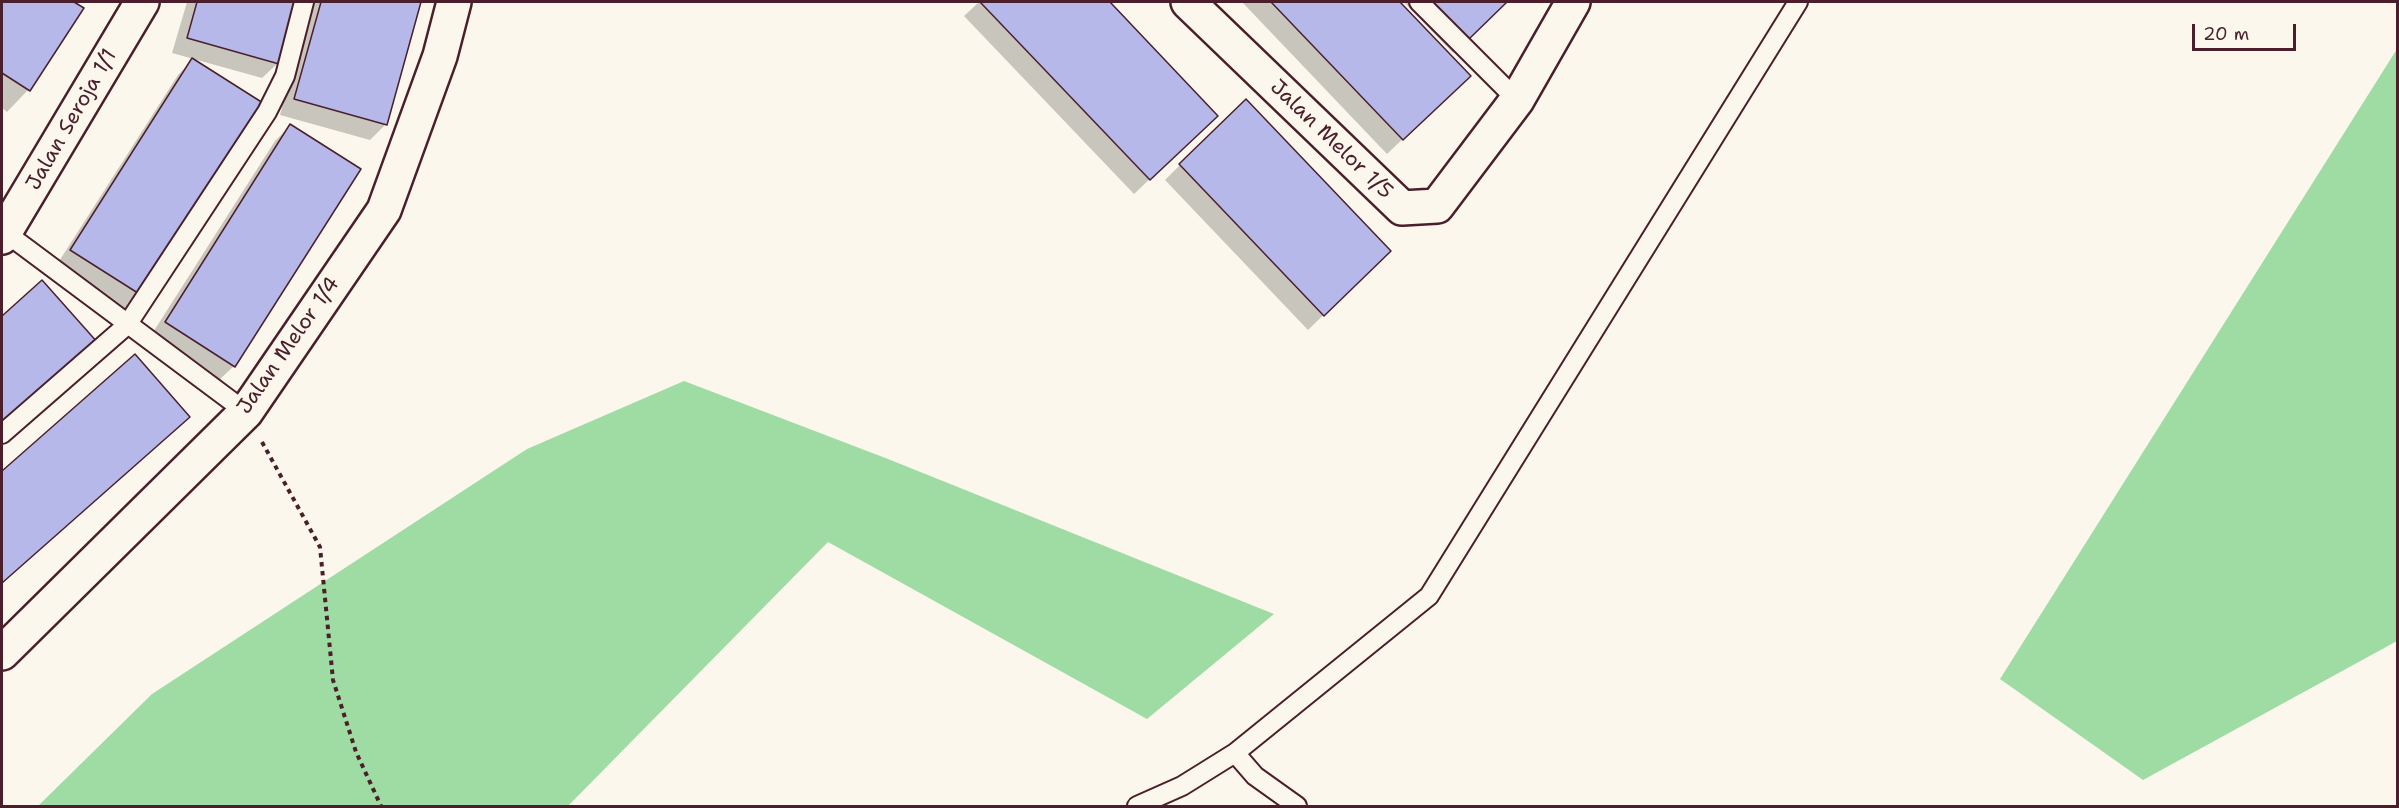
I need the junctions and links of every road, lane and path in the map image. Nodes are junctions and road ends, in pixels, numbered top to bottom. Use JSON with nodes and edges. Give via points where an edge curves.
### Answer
{"nodes":[{"id":1,"x":141,"y":2,"type":"edge"},
{"id":2,"x":304,"y":2,"type":"edge"},
{"id":3,"x":454,"y":2,"type":"edge"},
{"id":4,"x":1188,"y":2,"type":"edge"},
{"id":5,"x":1419,"y":2,"type":"edge"},
{"id":6,"x":1573,"y":2,"type":"edge"},
{"id":7,"x":1798,"y":2,"type":"edge"},
{"id":8,"x":1517,"y":100,"type":"junction"},
{"id":9,"x":4,"y":235,"type":"edge"},
{"id":10,"x":127,"y":325,"type":"junction"},
{"id":11,"x":246,"y":412,"type":"junction"},
{"id":12,"x":2,"y":434,"type":"edge"},
{"id":13,"x":2,"y":653,"type":"edge"},
{"id":14,"x":1235,"y":753,"type":"junction"},
{"id":15,"x":381,"y":807,"type":"edge"},
{"id":16,"x":1137,"y":807,"type":"edge"},
{"id":17,"x":1297,"y":807,"type":"edge"}],
"edges":[{"from":1,"to":9,"type":"street","name":"Jalan Seroja 1/1"},
{"from":2,"to":10,"type":"lane","via":[[285,76],[267,112]]},
{"from":3,"to":11,"type":"street","name":"Jalan Melor 1/4","via":[[440,56],[384,210]]},
{"from":4,"to":8,"type":"street","name":"Jalan Melor 1/5","via":[[1402,208],[1437,206]]},
{"from":5,"to":8,"type":"lane"},
{"from":6,"to":8,"type":"street","name":"Jalan Melor 1/5"},
{"from":7,"to":14,"type":"lane","via":[[1429,596]]},
{"from":9,"to":10,"type":"lane"},
{"from":10,"to":11,"type":"lane"},
{"from":10,"to":12,"type":"lane"},
{"from":11,"to":13,"type":"street","name":"Jalan Melor 1/4"},
{"from":11,"to":15,"type":"path","via":[[320,547],[333,680],[356,752]]},
{"from":14,"to":16,"type":"lane","via":[[1182,786]]},
{"from":14,"to":17,"type":"lane","via":[[1255,776]]}]}
